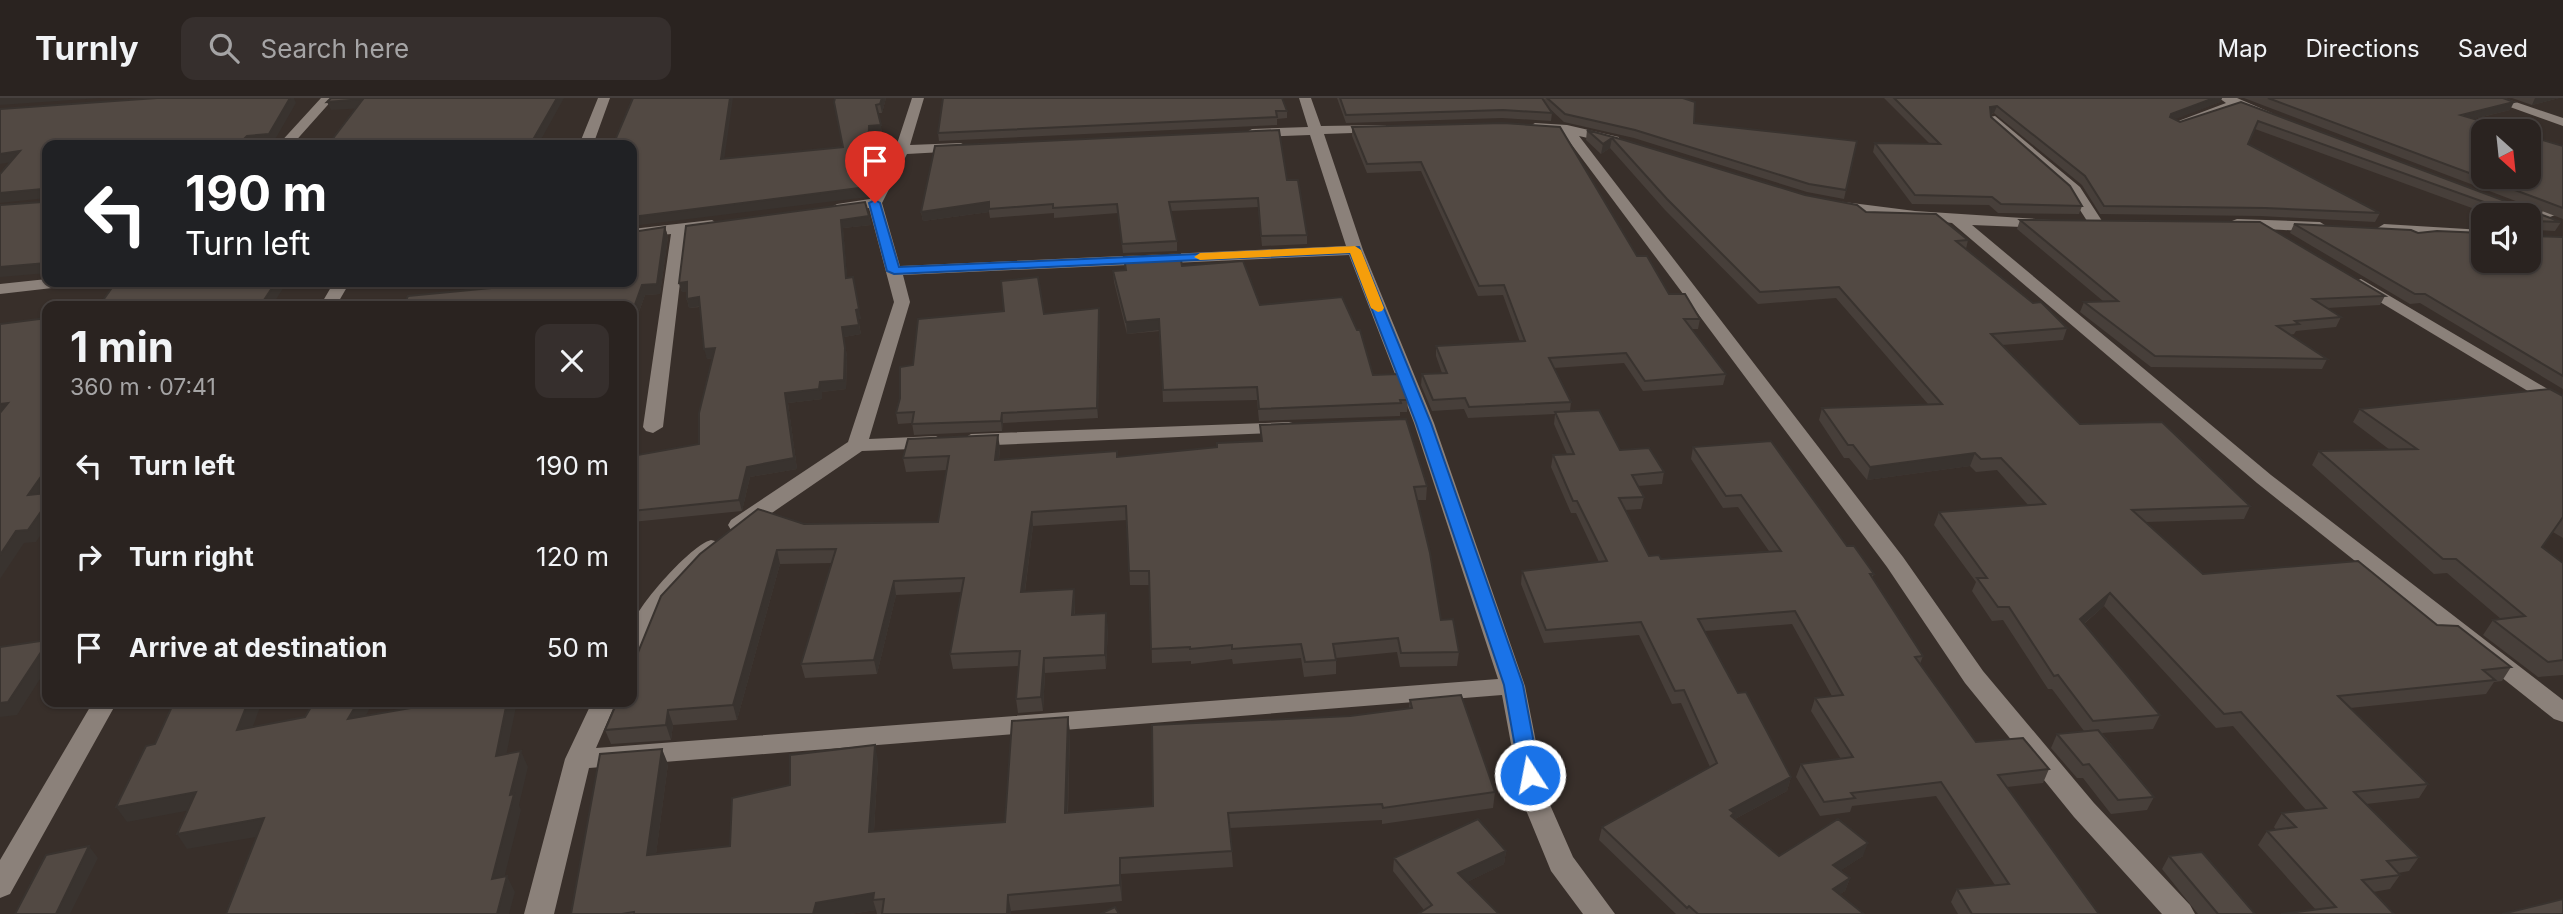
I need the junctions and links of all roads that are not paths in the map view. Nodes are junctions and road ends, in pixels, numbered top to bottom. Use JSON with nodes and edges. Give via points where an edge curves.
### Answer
{"nodes":[{"id":1,"x":327,"y":98,"type":"edge"},
{"id":2,"x":604,"y":98,"type":"edge"},
{"id":3,"x":918,"y":98,"type":"edge"},
{"id":4,"x":1305,"y":98,"type":"edge"},
{"id":5,"x":2491,"y":98,"type":"edge"},
{"id":6,"x":2231,"y":100,"type":"edge"},
{"id":7,"x":2277,"y":117,"type":"edge"},
{"id":8,"x":1995,"y":120,"type":"edge"},
{"id":9,"x":2563,"y":122,"type":"edge"},
{"id":10,"x":2176,"y":124,"type":"edge"},
{"id":11,"x":1515,"y":126,"type":"edge"},
{"id":12,"x":1395,"y":128,"type":"edge"},
{"id":13,"x":1567,"y":129,"type":"junction"},
{"id":14,"x":1314,"y":130,"type":"junction"},
{"id":15,"x":1231,"y":134,"type":"edge"},
{"id":16,"x":289,"y":140,"type":"edge"},
{"id":17,"x":588,"y":140,"type":"edge"},
{"id":18,"x":1628,"y":144,"type":"edge"},
{"id":19,"x":971,"y":146,"type":"edge"},
{"id":20,"x":902,"y":150,"type":"junction"},
{"id":21,"x":1816,"y":202,"type":"edge"},
{"id":22,"x":875,"y":203,"type":"junction"},
{"id":23,"x":2563,"y":207,"type":"edge"},
{"id":24,"x":823,"y":210,"type":"edge"},
{"id":25,"x":1957,"y":220,"type":"junction"},
{"id":26,"x":731,"y":223,"type":"edge"},
{"id":27,"x":2220,"y":224,"type":"edge"},
{"id":28,"x":2260,"y":224,"type":"junction"},
{"id":29,"x":2563,"y":226,"type":"edge"},
{"id":30,"x":2341,"y":228,"type":"edge"},
{"id":31,"x":2368,"y":229,"type":"edge"},
{"id":32,"x":679,"y":230,"type":"junction"},
{"id":33,"x":2471,"y":233,"type":"edge"},
{"id":34,"x":637,"y":234,"type":"edge"},
{"id":35,"x":2295,"y":245,"type":"edge"},
{"id":36,"x":1355,"y":250,"type":"junction"},
{"id":37,"x":894,"y":271,"type":"junction"},
{"id":38,"x":2342,"y":273,"type":"edge"},
{"id":39,"x":42,"y":284,"type":"edge"},
{"id":40,"x":0,"y":289,"type":"edge"},
{"id":41,"x":2563,"y":406,"type":"edge"},
{"id":42,"x":653,"y":427,"type":"dead end"},
{"id":43,"x":1313,"y":428,"type":"edge"},
{"id":44,"x":857,"y":445,"type":"junction"},
{"id":45,"x":637,"y":636,"type":"edge"},
{"id":46,"x":1513,"y":685,"type":"junction"},
{"id":47,"x":102,"y":707,"type":"edge"},
{"id":48,"x":602,"y":707,"type":"edge"},
{"id":49,"x":2563,"y":713,"type":"edge"},
{"id":50,"x":578,"y":759,"type":"junction"},
{"id":51,"x":0,"y":887,"type":"edge"},
{"id":52,"x":539,"y":914,"type":"edge"},
{"id":53,"x":1600,"y":914,"type":"edge"},
{"id":54,"x":2180,"y":914,"type":"edge"}],
"edges":[{"from":1,"to":16,"type":"street"},
{"from":2,"to":17,"type":"street"},
{"from":3,"to":20,"type":"street"},
{"from":4,"to":14,"type":"street"},
{"from":5,"to":9,"type":"street"},
{"from":6,"to":7,"type":"street"},
{"from":6,"to":10,"type":"street"},
{"from":8,"to":25,"type":"street","via":[[2075,190],[2089,224]]},
{"from":11,"to":13,"type":"street"},
{"from":12,"to":14,"type":"street"},
{"from":13,"to":18,"type":"street"},
{"from":13,"to":54,"type":"street","via":[[1895,562],[1974,677],[2084,810]]},
{"from":14,"to":15,"type":"street"},
{"from":14,"to":36,"type":"street"},
{"from":19,"to":20,"type":"street"},
{"from":20,"to":22,"type":"street"},
{"from":21,"to":25,"type":"street"},
{"from":22,"to":24,"type":"street"},
{"from":22,"to":37,"type":"street"},
{"from":23,"to":29,"type":"street","via":[[2531,214]]},
{"from":25,"to":49,"type":"street","via":[[2264,479]]},
{"from":26,"to":32,"type":"street"},
{"from":27,"to":28,"type":"street"},
{"from":28,"to":30,"type":"street"},
{"from":28,"to":35,"type":"street"},
{"from":31,"to":33,"type":"street"},
{"from":32,"to":34,"type":"street"},
{"from":32,"to":42,"type":"street"},
{"from":36,"to":37,"type":"street"},
{"from":36,"to":46,"type":"street"},
{"from":37,"to":44,"type":"street","via":[[902,302]]},
{"from":38,"to":41,"type":"street"},
{"from":39,"to":40,"type":"street"},
{"from":43,"to":44,"type":"street"},
{"from":44,"to":45,"type":"street","via":[[694,561],[652,607]]},
{"from":46,"to":50,"type":"street"},
{"from":46,"to":53,"type":"street","via":[[1534,798],[1561,863]]},
{"from":47,"to":51,"type":"street"},
{"from":48,"to":50,"type":"street"},
{"from":50,"to":52,"type":"street"}]}
